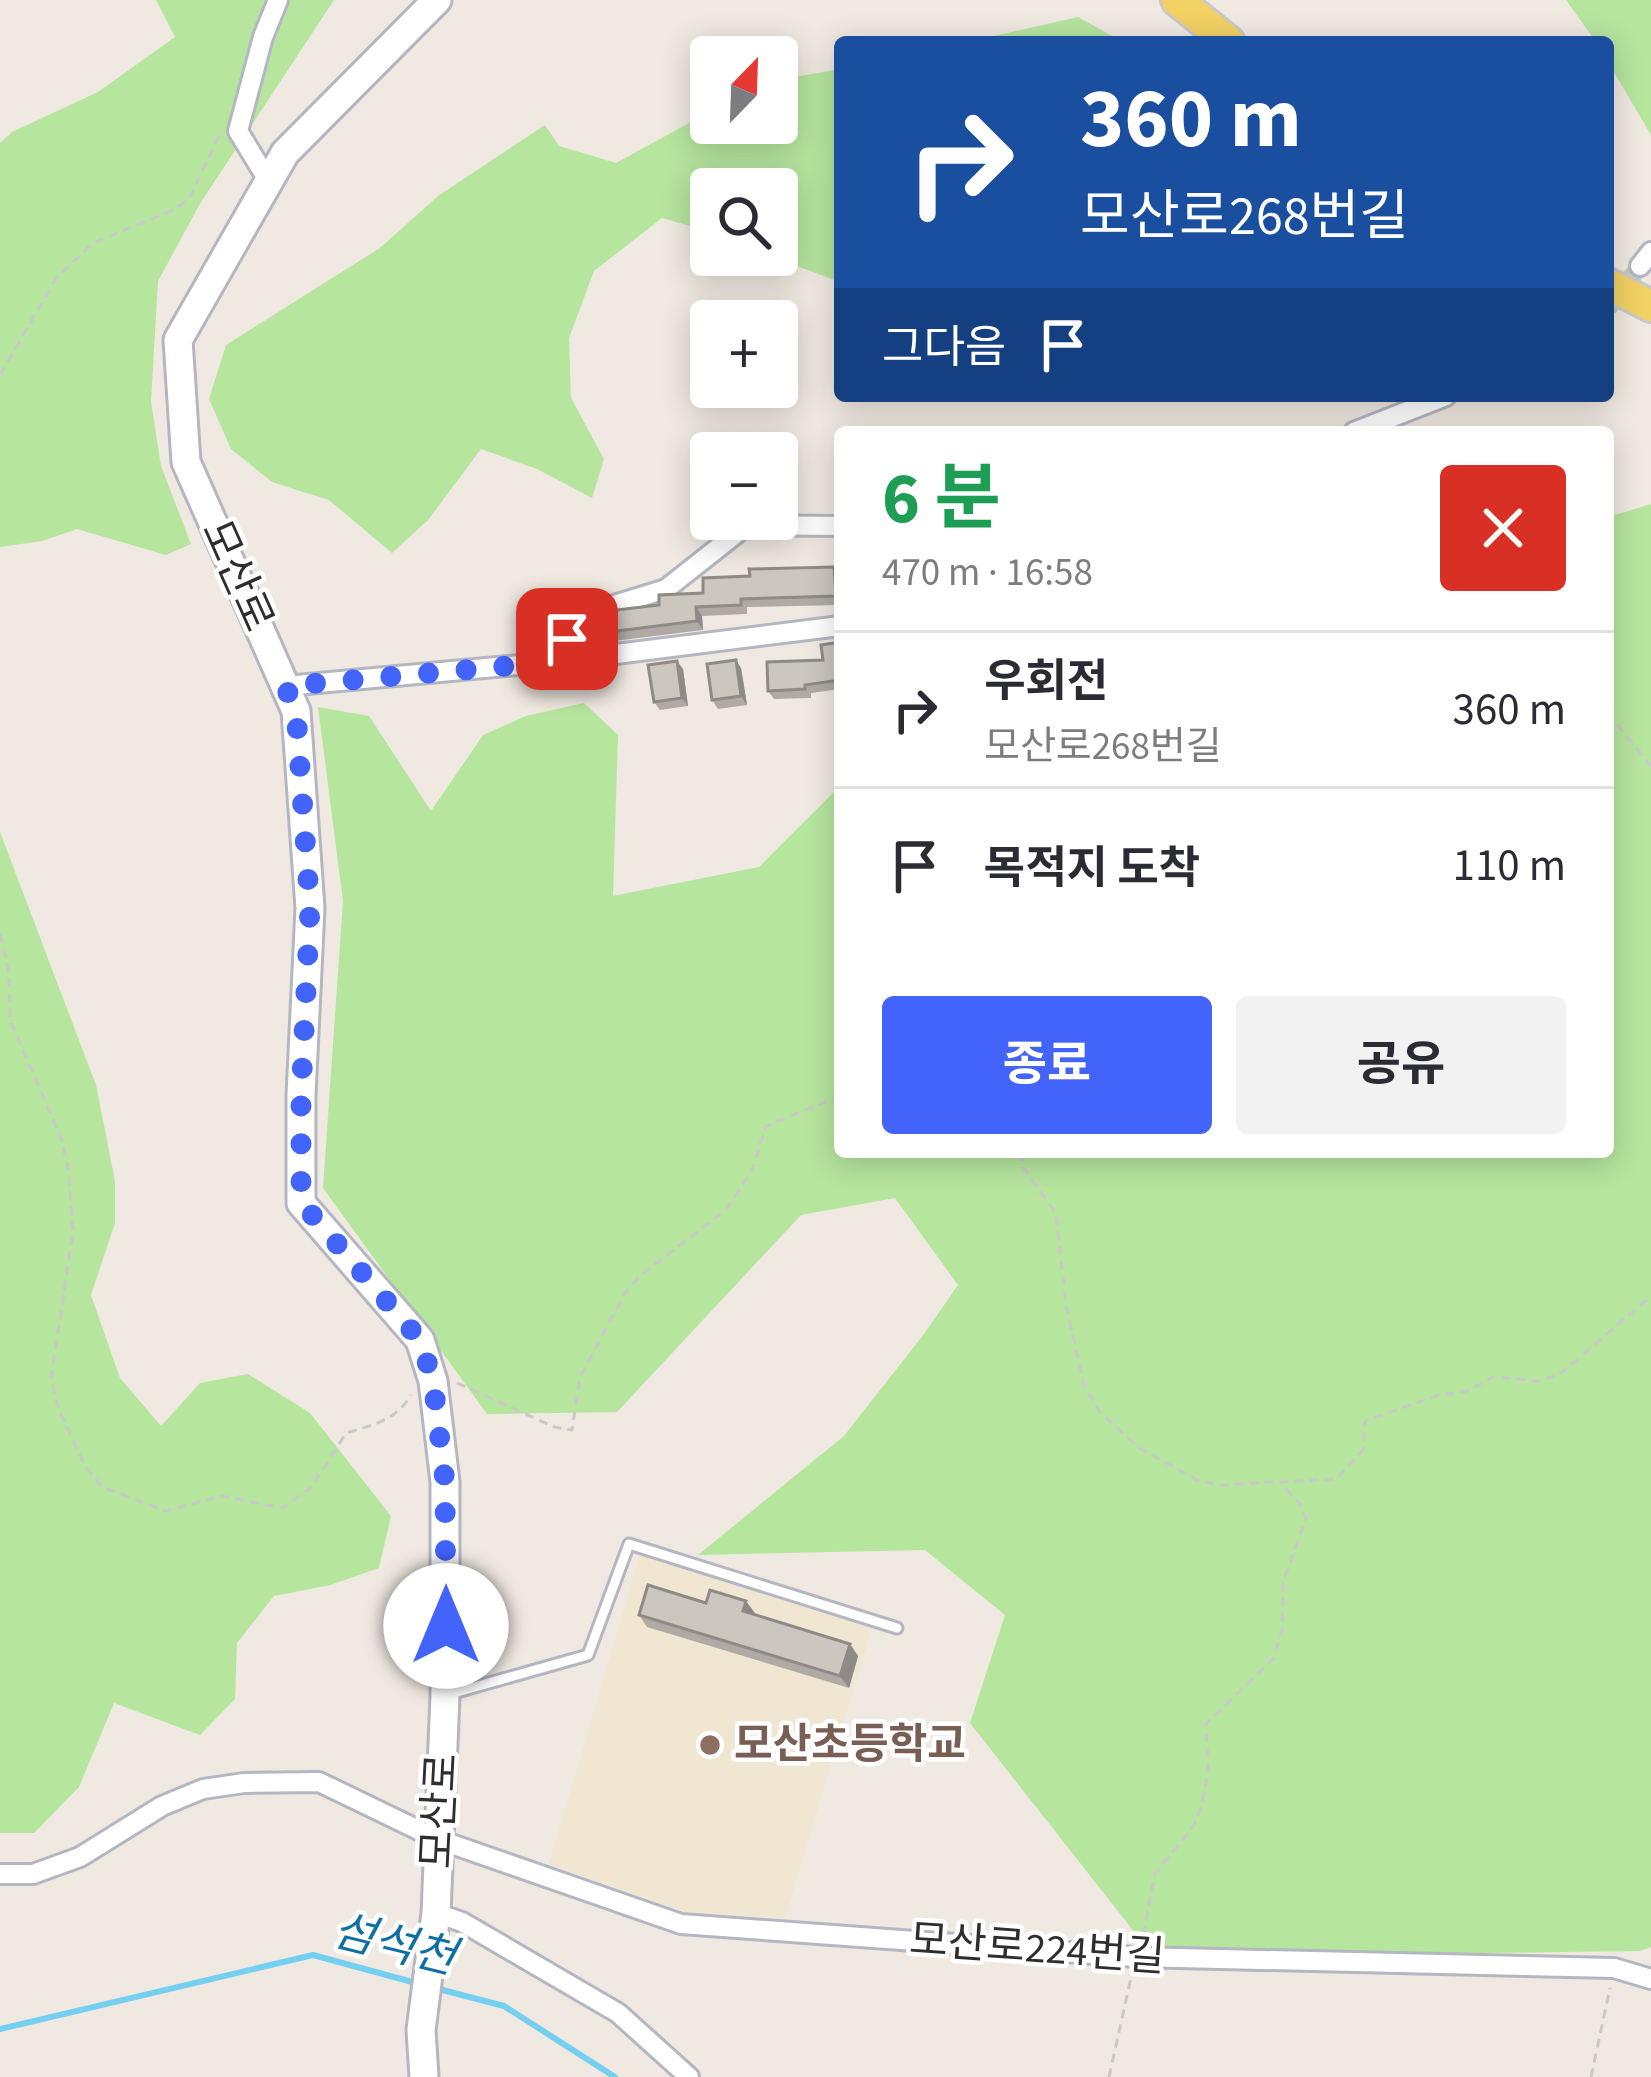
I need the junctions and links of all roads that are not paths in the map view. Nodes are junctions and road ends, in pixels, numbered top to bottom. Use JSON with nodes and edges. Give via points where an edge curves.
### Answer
{"nodes":[{"id":1,"x":278,"y":0,"type":"edge"},
{"id":2,"x":436,"y":0,"type":"edge"},
{"id":3,"x":1177,"y":0,"type":"edge"},
{"id":4,"x":1222,"y":36,"type":"edge"},
{"id":5,"x":269,"y":182,"type":"junction"},
{"id":6,"x":1614,"y":287,"type":"edge"},
{"id":7,"x":1651,"y":306,"type":"edge"},
{"id":8,"x":1432,"y":402,"type":"edge"},
{"id":9,"x":1370,"y":426,"type":"edge"},
{"id":10,"x":834,"y":526,"type":"edge"},
{"id":11,"x":834,"y":627,"type":"edge"},
{"id":12,"x":552,"y":662,"type":"junction"},
{"id":13,"x":285,"y":686,"type":"junction"},
{"id":14,"x":897,"y":1628,"type":"dead end"},
{"id":15,"x":445,"y":1696,"type":"junction"},
{"id":16,"x":437,"y":1839,"type":"junction"},
{"id":17,"x":0,"y":1874,"type":"edge"},
{"id":18,"x":436,"y":1913,"type":"junction"},
{"id":19,"x":1651,"y":1979,"type":"edge"},
{"id":20,"x":424,"y":2077,"type":"edge"},
{"id":21,"x":689,"y":2077,"type":"edge"}],
"edges":[{"from":1,"to":5,"type":"street","via":[[238,131]]},
{"from":2,"to":5,"type":"street","name":"모산로","via":[[285,153]]},
{"from":3,"to":4,"type":"main road"},
{"from":5,"to":13,"type":"street","name":"모산로","via":[[178,340],[186,462]]},
{"from":6,"to":7,"type":"main road"},
{"from":8,"to":9,"type":"street"},
{"from":10,"to":12,"type":"street","via":[[747,525],[666,590],[581,615]]},
{"from":11,"to":12,"type":"street"},
{"from":12,"to":13,"type":"street"},
{"from":13,"to":15,"type":"street","name":"모산로","via":[[296,711],[310,908],[301,1202],[420,1340],[433,1381],[445,1482]]},
{"from":14,"to":15,"type":"lane","via":[[628,1544],[588,1655]]},
{"from":15,"to":16,"type":"street","name":"모산로"},
{"from":16,"to":17,"type":"street","name":"모산로224번길","via":[[320,1782],[244,1783],[163,1806],[80,1857],[33,1874]]},
{"from":16,"to":18,"type":"street","name":"모산로"},
{"from":16,"to":19,"type":"street","name":"모산로224번길","via":[[681,1924],[1136,1958],[1614,1968]]},
{"from":18,"to":20,"type":"street","name":"모산로","via":[[421,2030]]},
{"from":18,"to":21,"type":"street","via":[[618,2013]]}]}
